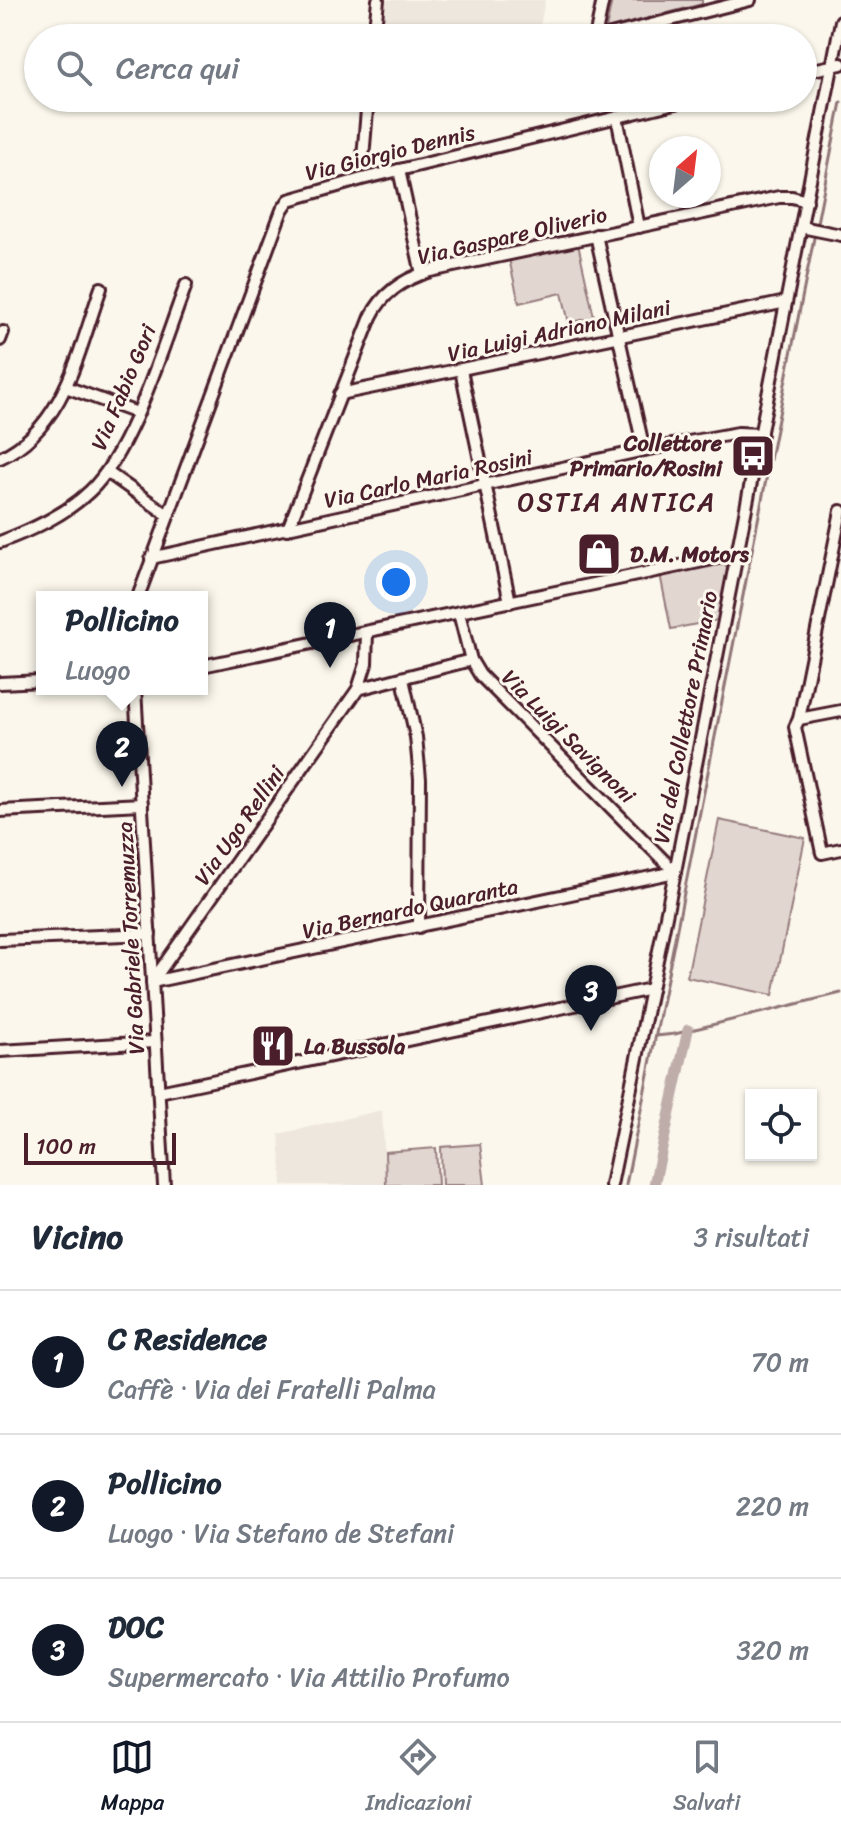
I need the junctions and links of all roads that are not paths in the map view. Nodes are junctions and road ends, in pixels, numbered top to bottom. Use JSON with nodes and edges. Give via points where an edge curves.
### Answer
{"nodes":[{"id":1,"x":378,"y":0,"type":"edge"},
{"id":2,"x":603,"y":0,"type":"edge"},
{"id":3,"x":750,"y":0,"type":"edge"},
{"id":4,"x":709,"y":5,"type":"edge"},
{"id":5,"x":841,"y":21,"type":"edge"},
{"id":6,"x":375,"y":24,"type":"edge"},
{"id":7,"x":599,"y":24,"type":"edge"},
{"id":8,"x":645,"y":24,"type":"edge"},
{"id":9,"x":837,"y":64,"type":"edge"},
{"id":10,"x":817,"y":69,"type":"edge"},
{"id":11,"x":367,"y":112,"type":"edge"},
{"id":12,"x":638,"y":112,"type":"edge"},
{"id":13,"x":617,"y":117,"type":"junction"},
{"id":14,"x":363,"y":158,"type":"dead end"},
{"id":15,"x":399,"y":170,"type":"junction"},
{"id":16,"x":807,"y":201,"type":"junction"},
{"id":17,"x":639,"y":227,"type":"junction"},
{"id":18,"x":801,"y":227,"type":"junction"},
{"id":19,"x":596,"y":235,"type":"junction"},
{"id":20,"x":841,"y":235,"type":"edge"},
{"id":21,"x":422,"y":274,"type":"junction"},
{"id":22,"x":186,"y":285,"type":"dead end"},
{"id":23,"x":101,"y":288,"type":"dead end"},
{"id":24,"x":786,"y":302,"type":"junction"},
{"id":25,"x":620,"y":338,"type":"junction"},
{"id":26,"x":461,"y":370,"type":"junction"},
{"id":27,"x":66,"y":387,"type":"junction"},
{"id":28,"x":340,"y":394,"type":"junction"},
{"id":29,"x":137,"y":413,"type":"junction"},
{"id":30,"x":761,"y":434,"type":"junction"},
{"id":31,"x":644,"y":450,"type":"junction"},
{"id":32,"x":0,"y":458,"type":"edge"},
{"id":33,"x":107,"y":472,"type":"junction"},
{"id":34,"x":485,"y":485,"type":"junction"},
{"id":35,"x":841,"y":511,"type":"edge"},
{"id":36,"x":168,"y":515,"type":"junction"},
{"id":37,"x":288,"y":529,"type":"junction"},
{"id":38,"x":0,"y":542,"type":"edge"},
{"id":39,"x":737,"y":554,"type":"junction"},
{"id":40,"x":151,"y":558,"type":"junction"},
{"id":41,"x":140,"y":591,"type":"edge"},
{"id":42,"x":510,"y":602,"type":"junction"},
{"id":43,"x":459,"y":613,"type":"junction"},
{"id":44,"x":367,"y":632,"type":"junction"},
{"id":45,"x":471,"y":660,"type":"junction"},
{"id":46,"x":208,"y":665,"type":"edge"},
{"id":47,"x":403,"y":679,"type":"junction"},
{"id":48,"x":36,"y":681,"type":"edge"},
{"id":49,"x":0,"y":683,"type":"edge"},
{"id":50,"x":358,"y":689,"type":"junction"},
{"id":51,"x":135,"y":695,"type":"edge"},
{"id":52,"x":841,"y":711,"type":"edge"},
{"id":53,"x":799,"y":719,"type":"junction"},
{"id":54,"x":142,"y":804,"type":"junction"},
{"id":55,"x":0,"y":811,"type":"edge"},
{"id":56,"x":841,"y":849,"type":"edge"},
{"id":57,"x":675,"y":872,"type":"junction"},
{"id":58,"x":419,"y":927,"type":"junction"},
{"id":59,"x":150,"y":934,"type":"junction"},
{"id":60,"x":0,"y":940,"type":"edge"},
{"id":61,"x":152,"y":982,"type":"junction"},
{"id":62,"x":651,"y":989,"type":"junction"},
{"id":63,"x":154,"y":1042,"type":"junction"},
{"id":64,"x":0,"y":1051,"type":"edge"},
{"id":65,"x":159,"y":1092,"type":"junction"},
{"id":66,"x":164,"y":1185,"type":"edge"},
{"id":67,"x":611,"y":1185,"type":"edge"}],
"edges":[{"from":1,"to":6,"type":"street"},
{"from":2,"to":7,"type":"street"},
{"from":3,"to":4,"type":"street"},
{"from":4,"to":8,"type":"street"},
{"from":5,"to":9,"type":"street","name":"Via del Collettore Primario"},
{"from":9,"to":10,"type":"street"},
{"from":9,"to":16,"type":"street","name":"Via del Collettore Primario"},
{"from":11,"to":14,"type":"street"},
{"from":12,"to":13,"type":"street","name":"Via Giorgio Dennis"},
{"from":13,"to":15,"type":"street","name":"Via Giorgio Dennis"},
{"from":13,"to":17,"type":"street"},
{"from":15,"to":21,"type":"street"},
{"from":15,"to":36,"type":"street","name":"Via Giorgio Dennis","via":[[297,196],[283,207]]},
{"from":16,"to":17,"type":"street","name":"Via Gaspare Oliverio","via":[[783,196]]},
{"from":16,"to":18,"type":"street","name":"Via del Collettore Primario"},
{"from":17,"to":19,"type":"street","name":"Via Gaspare Oliverio"},
{"from":18,"to":20,"type":"street"},
{"from":18,"to":24,"type":"street","name":"Via del Collettore Primario"},
{"from":19,"to":21,"type":"street","name":"Via Gaspare Oliverio"},
{"from":19,"to":25,"type":"street"},
{"from":21,"to":28,"type":"street","name":"Via Gaspare Oliverio","via":[[393,289],[377,306]]},
{"from":22,"to":29,"type":"street","name":"Via Fabio Gori"},
{"from":23,"to":27,"type":"street"},
{"from":24,"to":25,"type":"street","name":"Via Luigi Adriano Milani"},
{"from":24,"to":30,"type":"street","name":"Via del Collettore Primario"},
{"from":25,"to":26,"type":"street","name":"Via Luigi Adriano Milani"},
{"from":25,"to":31,"type":"street"},
{"from":26,"to":28,"type":"street","name":"Via Luigi Adriano Milani"},
{"from":26,"to":34,"type":"street"},
{"from":27,"to":29,"type":"street"},
{"from":27,"to":32,"type":"street","via":[[43,426]]},
{"from":28,"to":37,"type":"street","name":"Via Gaspare Oliverio"},
{"from":29,"to":33,"type":"street","name":"Via Fabio Gori"},
{"from":30,"to":31,"type":"street","name":"Via Carlo Maria Rosini","via":[[738,433]]},
{"from":30,"to":39,"type":"street","name":"Via del Collettore Primario"},
{"from":31,"to":34,"type":"street","name":"Via Carlo Maria Rosini"},
{"from":33,"to":36,"type":"street"},
{"from":33,"to":38,"type":"street","name":"Via Fabio Gori","via":[[62,512]]},
{"from":34,"to":37,"type":"street","name":"Via Carlo Maria Rosini"},
{"from":34,"to":42,"type":"street"},
{"from":35,"to":53,"type":"street"},
{"from":36,"to":40,"type":"street"},
{"from":37,"to":40,"type":"street","name":"Via Carlo Maria Rosini"},
{"from":39,"to":42,"type":"street"},
{"from":39,"to":57,"type":"street","name":"Via del Collettore Primario"},
{"from":40,"to":41,"type":"street"},
{"from":42,"to":43,"type":"street"},
{"from":43,"to":44,"type":"street"},
{"from":43,"to":45,"type":"street"},
{"from":44,"to":46,"type":"street"},
{"from":44,"to":50,"type":"street","via":[[366,664]]},
{"from":45,"to":47,"type":"street"},
{"from":45,"to":57,"type":"street","name":"Via Luigi Savignoni"},
{"from":47,"to":50,"type":"street"},
{"from":47,"to":58,"type":"street","via":[[420,779]]},
{"from":48,"to":49,"type":"street"},
{"from":50,"to":61,"type":"street","name":"Via Ugo Rellini"},
{"from":51,"to":54,"type":"street","name":"Via Gabriele Torremuzza"},
{"from":52,"to":53,"type":"street"},
{"from":53,"to":56,"type":"street","via":[[795,727],[822,853]]},
{"from":54,"to":55,"type":"street"},
{"from":54,"to":59,"type":"street","name":"Via Gabriele Torremuzza"},
{"from":57,"to":58,"type":"street","name":"Via Bernardo Quaranta"},
{"from":57,"to":62,"type":"street","name":"Via del Collettore Primario"},
{"from":58,"to":61,"type":"street","name":"Via Bernardo Quaranta"},
{"from":59,"to":60,"type":"street"},
{"from":59,"to":61,"type":"street","name":"Via Gabriele Torremuzza"},
{"from":61,"to":63,"type":"street","name":"Via Gabriele Torremuzza"},
{"from":62,"to":65,"type":"street"},
{"from":62,"to":67,"type":"street","name":"Via del Collettore Primario"},
{"from":63,"to":64,"type":"street"},
{"from":63,"to":65,"type":"street","name":"Via Gabriele Torremuzza"},
{"from":65,"to":66,"type":"street","name":"Via Gabriele Torremuzza"}]}
